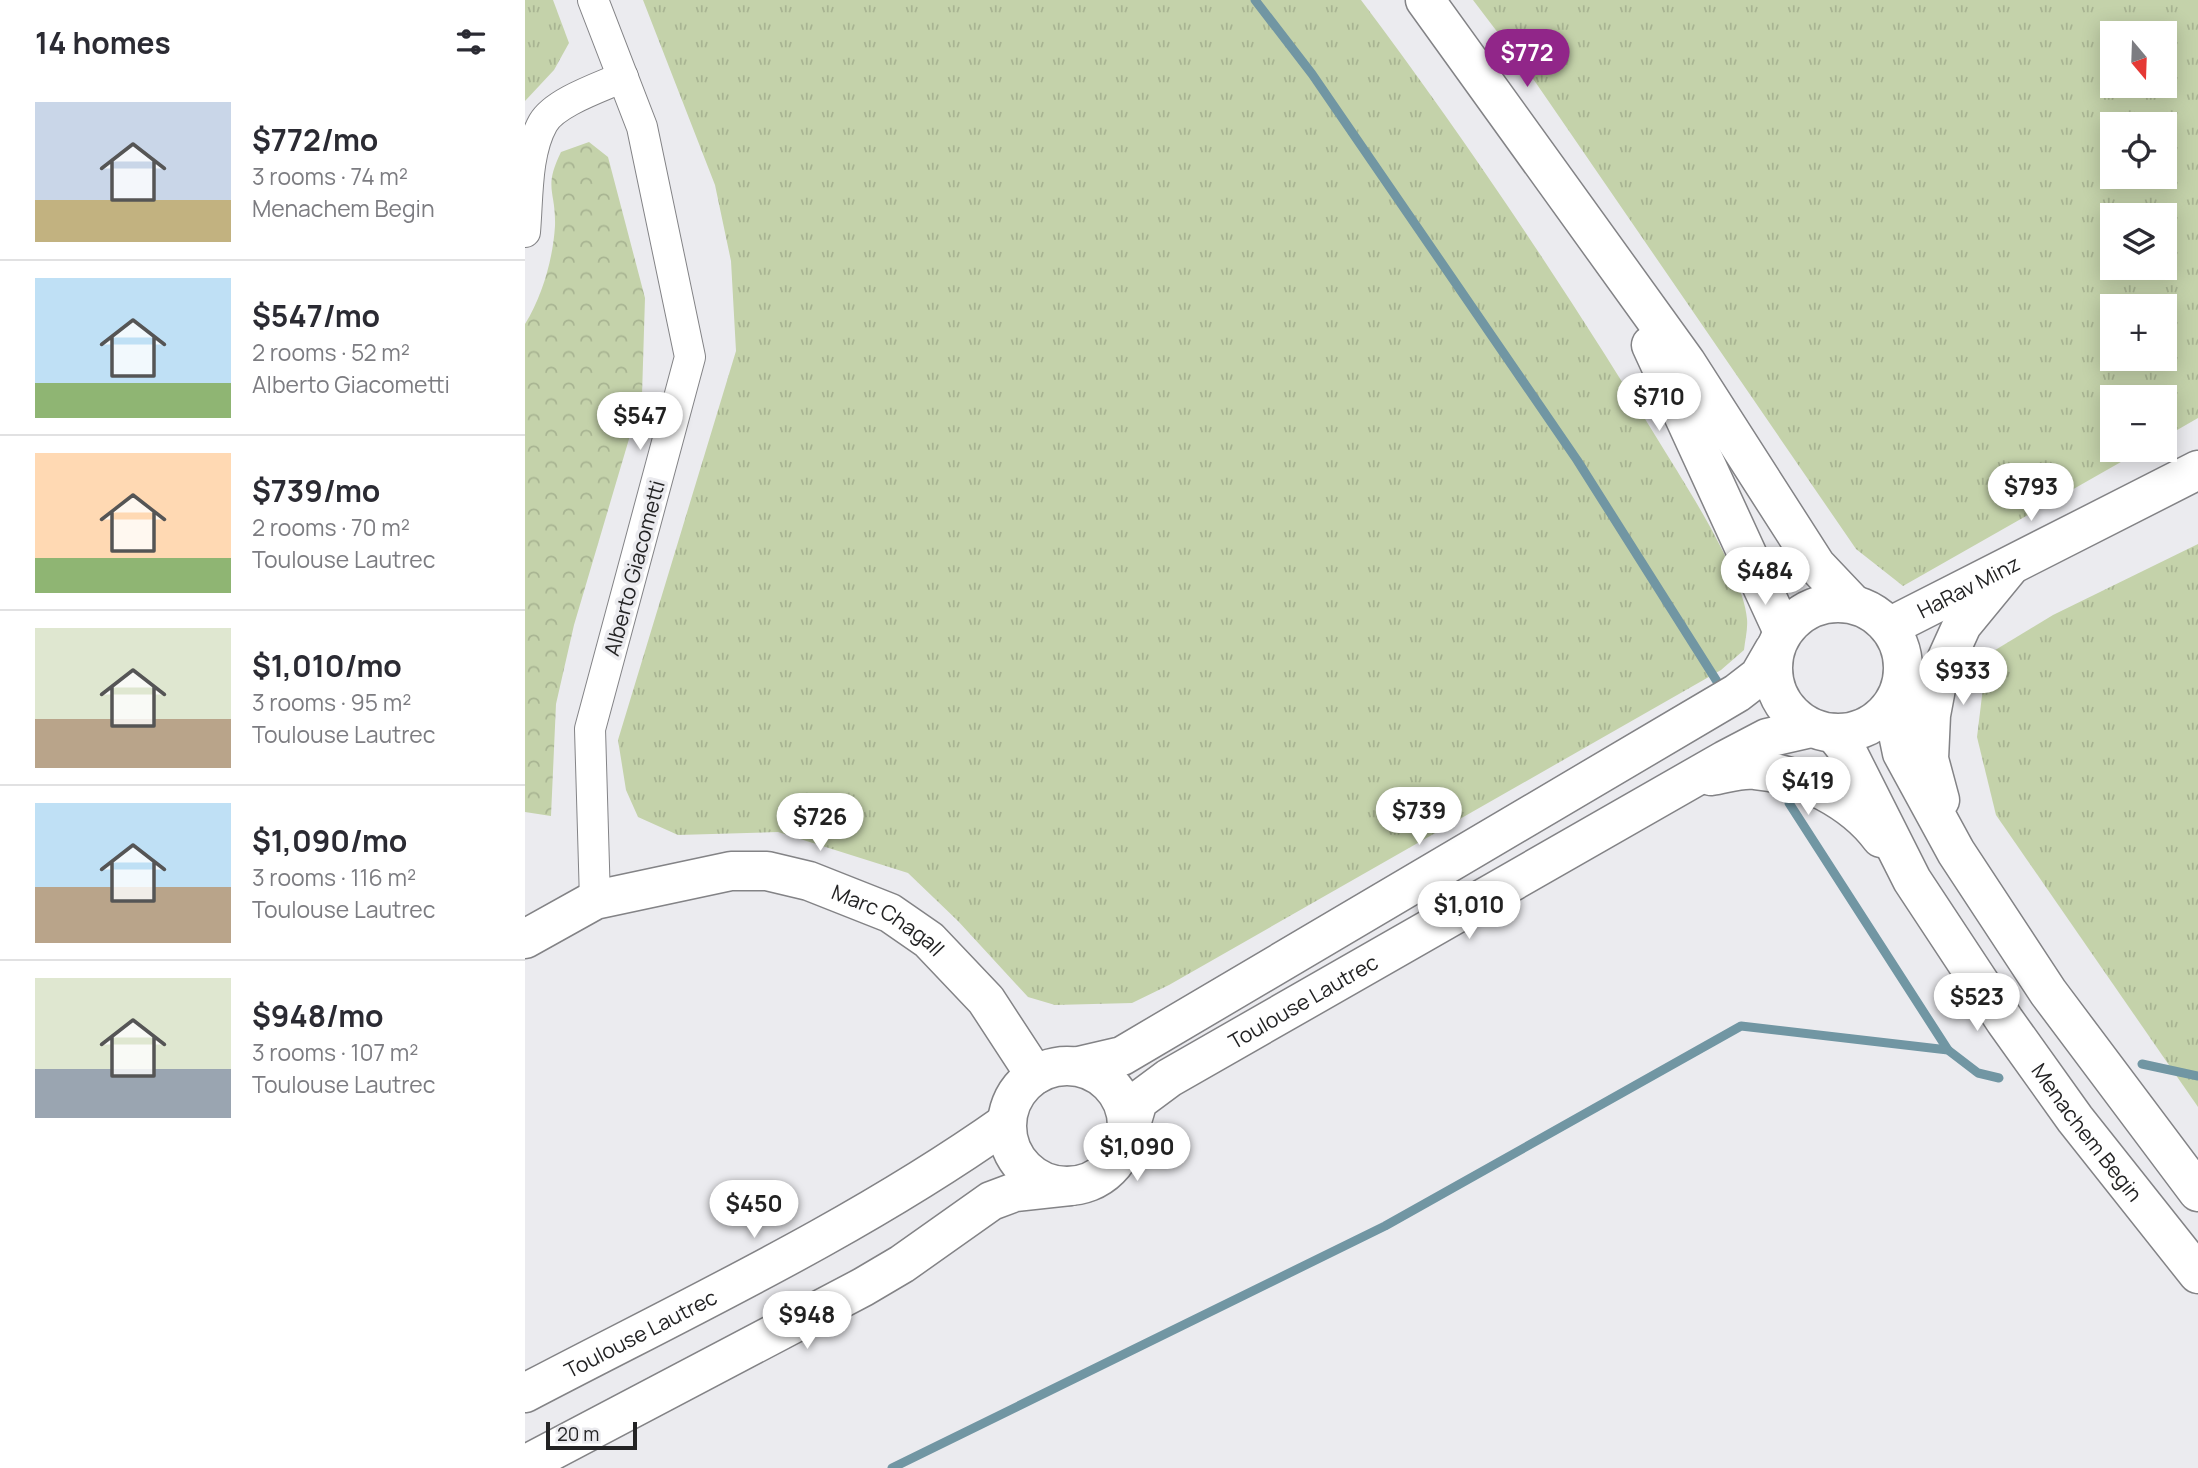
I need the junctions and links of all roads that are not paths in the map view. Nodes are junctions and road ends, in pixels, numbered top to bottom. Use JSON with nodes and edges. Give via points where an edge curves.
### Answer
{"nodes":[{"id":1,"x":593,"y":0,"type":"edge"},
{"id":2,"x":1425,"y":0,"type":"edge"},
{"id":3,"x":623,"y":77,"type":"junction"},
{"id":4,"x":1581,"y":214,"type":"junction"},
{"id":5,"x":525,"y":232,"type":"edge"},
{"id":6,"x":2198,"y":470,"type":"edge"},
{"id":7,"x":2008,"y":569,"type":"junction"},
{"id":8,"x":1853,"y":604,"type":"junction"},
{"id":9,"x":1889,"y":627,"type":"junction"},
{"id":10,"x":1779,"y":641,"type":"junction"},
{"id":11,"x":1897,"y":697,"type":"junction"},
{"id":12,"x":1822,"y":731,"type":"junction"},
{"id":13,"x":1692,"y":779,"type":"junction"},
{"id":14,"x":1957,"y":852,"type":"junction"},
{"id":15,"x":1912,"y":880,"type":"junction"},
{"id":16,"x":595,"y":900,"type":"junction"},
{"id":17,"x":525,"y":939,"type":"edge"},
{"id":18,"x":1079,"y":1066,"type":"junction"},
{"id":19,"x":1035,"y":1075,"type":"junction"},
{"id":20,"x":1006,"y":1123,"type":"junction"},
{"id":21,"x":1123,"y":1148,"type":"junction"},
{"id":22,"x":1070,"y":1186,"type":"junction"},
{"id":23,"x":2198,"y":1192,"type":"edge"},
{"id":24,"x":2198,"y":1274,"type":"edge"},
{"id":25,"x":525,"y":1393,"type":"edge"},
{"id":26,"x":525,"y":1465,"type":"edge"}],
"edges":[{"from":1,"to":3,"type":"street","name":"Alberto Giacometti"},
{"from":2,"to":4,"type":"main road"},
{"from":3,"to":5,"type":"street","via":[[570,101],[543,122],[533,154]]},
{"from":3,"to":16,"type":"street","name":"Alberto Giacometti","via":[[642,127],[690,357],[590,729]]},
{"from":4,"to":8,"type":"main road","via":[[1686,362],[1816,565]]},
{"from":4,"to":10,"type":"main road","via":[[1651,346]]},
{"from":6,"to":7,"type":"main road","name":"HaRav Minz"},
{"from":7,"to":9,"type":"main road","name":"HaRav Minz"},
{"from":7,"to":14,"type":"main road","via":[[1962,625],[1949,649],[1931,715],[1929,759]]},
{"from":8,"to":9,"type":"main road","via":[[1873,612]]},
{"from":8,"to":10,"type":"main road","via":[[1812,608],[1796,618]]},
{"from":9,"to":11,"type":"main road","via":[[1903,661]]},
{"from":10,"to":12,"type":"main road","via":[[1772,668],[1782,704],[1795,718]]},
{"from":10,"to":18,"type":"main road","name":"Toulouse Lautrec","via":[[1759,676],[1737,693],[1122,1056]]},
{"from":11,"to":12,"type":"main road","via":[[1883,716],[1864,729]]},
{"from":11,"to":14,"type":"main road","via":[[1902,753]]},
{"from":12,"to":13,"type":"main road","name":"Toulouse Lautrec","via":[[1767,738]]},
{"from":12,"to":15,"type":"main road","name":"Menachem Begin","via":[[1845,747]]},
{"from":13,"to":15,"type":"main road","via":[[1752,769],[1785,775],[1816,788],[1872,826]]},
{"from":13,"to":21,"type":"main road","name":"Toulouse Lautrec","via":[[1169,1078],[1138,1101]]},
{"from":14,"to":23,"type":"main road","via":[[2048,992]]},
{"from":15,"to":24,"type":"main road","name":"Menachem Begin","via":[[2075,1119]]},
{"from":16,"to":17,"type":"main road","name":"Marc Chagall"},
{"from":16,"to":19,"type":"main road","name":"Marc Chagall","via":[[731,871],[767,871],[857,899],[890,913],[929,940],[963,973]]},
{"from":18,"to":19,"type":"main road","via":[[1049,1068]]},
{"from":18,"to":21,"type":"main road","via":[[1103,1077],[1121,1097],[1128,1131]]},
{"from":19,"to":20,"type":"main road","via":[[1020,1087]]},
{"from":20,"to":22,"type":"main road","via":[[1017,1161],[1049,1184]]},
{"from":20,"to":25,"type":"main road","name":"Toulouse Lautrec","via":[[943,1167],[831,1231]]},
{"from":21,"to":22,"type":"main road","via":[[1115,1164],[1102,1175],[1087,1184]]},
{"from":22,"to":26,"type":"main road","via":[[1015,1192],[991,1201],[863,1287]]}]}
